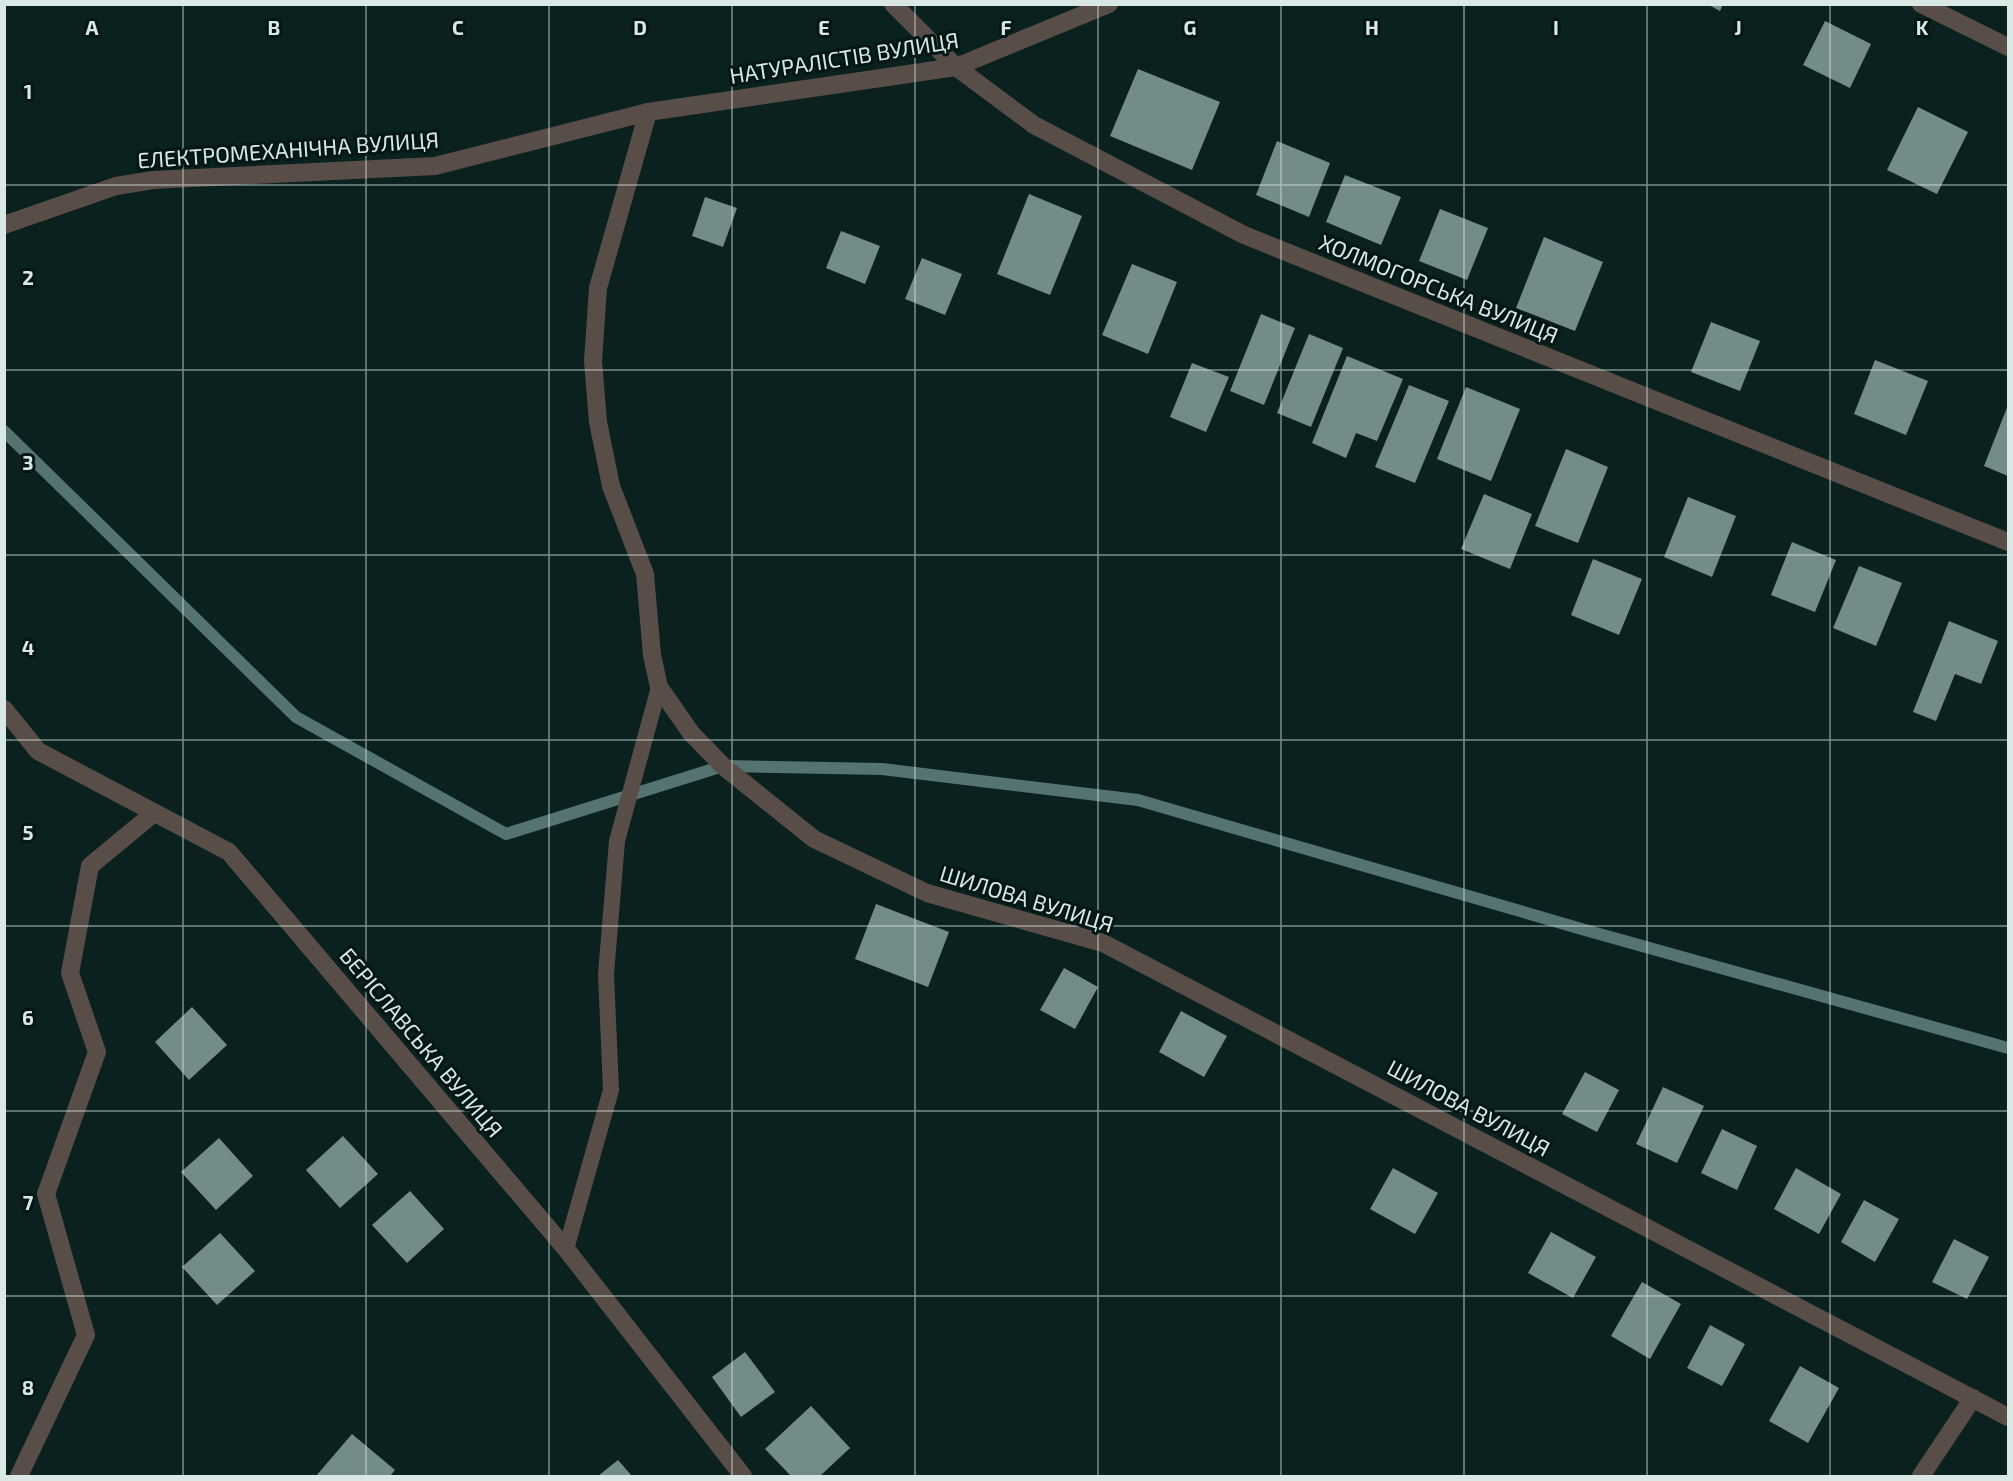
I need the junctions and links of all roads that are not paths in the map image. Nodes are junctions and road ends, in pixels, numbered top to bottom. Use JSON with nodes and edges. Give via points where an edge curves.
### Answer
{"nodes":[{"id":1,"x":893,"y":4,"type":"edge"},
{"id":2,"x":1109,"y":4,"type":"edge"},
{"id":3,"x":1921,"y":4,"type":"edge"},
{"id":4,"x":2008,"y":47,"type":"edge"},
{"id":5,"x":956,"y":67,"type":"junction"},
{"id":6,"x":648,"y":112,"type":"junction"},
{"id":7,"x":4,"y":225,"type":"edge"},
{"id":8,"x":2008,"y":543,"type":"edge"},
{"id":9,"x":659,"y":687,"type":"junction"},
{"id":10,"x":4,"y":709,"type":"edge"},
{"id":11,"x":154,"y":813,"type":"junction"},
{"id":12,"x":566,"y":1249,"type":"junction"},
{"id":13,"x":1973,"y":1398,"type":"junction"},
{"id":14,"x":2008,"y":1417,"type":"edge"},
{"id":15,"x":19,"y":1476,"type":"edge"},
{"id":16,"x":743,"y":1476,"type":"edge"},
{"id":17,"x":1921,"y":1476,"type":"edge"}],
"edges":[{"from":1,"to":5,"type":"street","name":"ХОЛМОГОРСЬКА ВУЛИЦЯ"},
{"from":2,"to":5,"type":"street","name":"НАТУРАЛІСТІВ ВУЛИЦЯ"},
{"from":3,"to":4,"type":"street"},
{"from":5,"to":6,"type":"street","name":"НАТУРАЛІСТІВ ВУЛИЦЯ"},
{"from":5,"to":8,"type":"street","name":"ХОЛМОГОРСЬКА ВУЛИЦЯ","via":[[1034,125],[1244,236]]},
{"from":6,"to":7,"type":"street","name":"ЕЛЕКТРОМЕХАНІЧНА ВУЛИЦЯ","via":[[435,166],[153,180],[116,186]]},
{"from":6,"to":9,"type":"street","name":"ШИЛОВА ВУЛИЦЯ","via":[[598,288],[593,361],[598,422],[611,486],[645,574],[652,655]]},
{"from":9,"to":12,"type":"lane","via":[[617,841],[606,974],[610,1090]]},
{"from":9,"to":13,"type":"street","name":"ШИЛОВА ВУЛИЦЯ","via":[[690,733],[723,766],[814,839],[927,893],[1103,943]]},
{"from":10,"to":11,"type":"street","name":"БЕРІСЛАВСЬКА ВУЛИЦЯ","via":[[38,751]]},
{"from":11,"to":12,"type":"street","name":"БЕРІСЛАВСЬКА ВУЛИЦЯ","via":[[229,852]]},
{"from":11,"to":15,"type":"street","via":[[90,866],[70,973],[97,1052],[46,1194],[86,1335]]},
{"from":12,"to":16,"type":"street","name":"БЕРІСЛАВСЬКА ВУЛИЦЯ"},
{"from":13,"to":14,"type":"street","name":"ШИЛОВА ВУЛИЦЯ"},
{"from":13,"to":17,"type":"street"}]}
